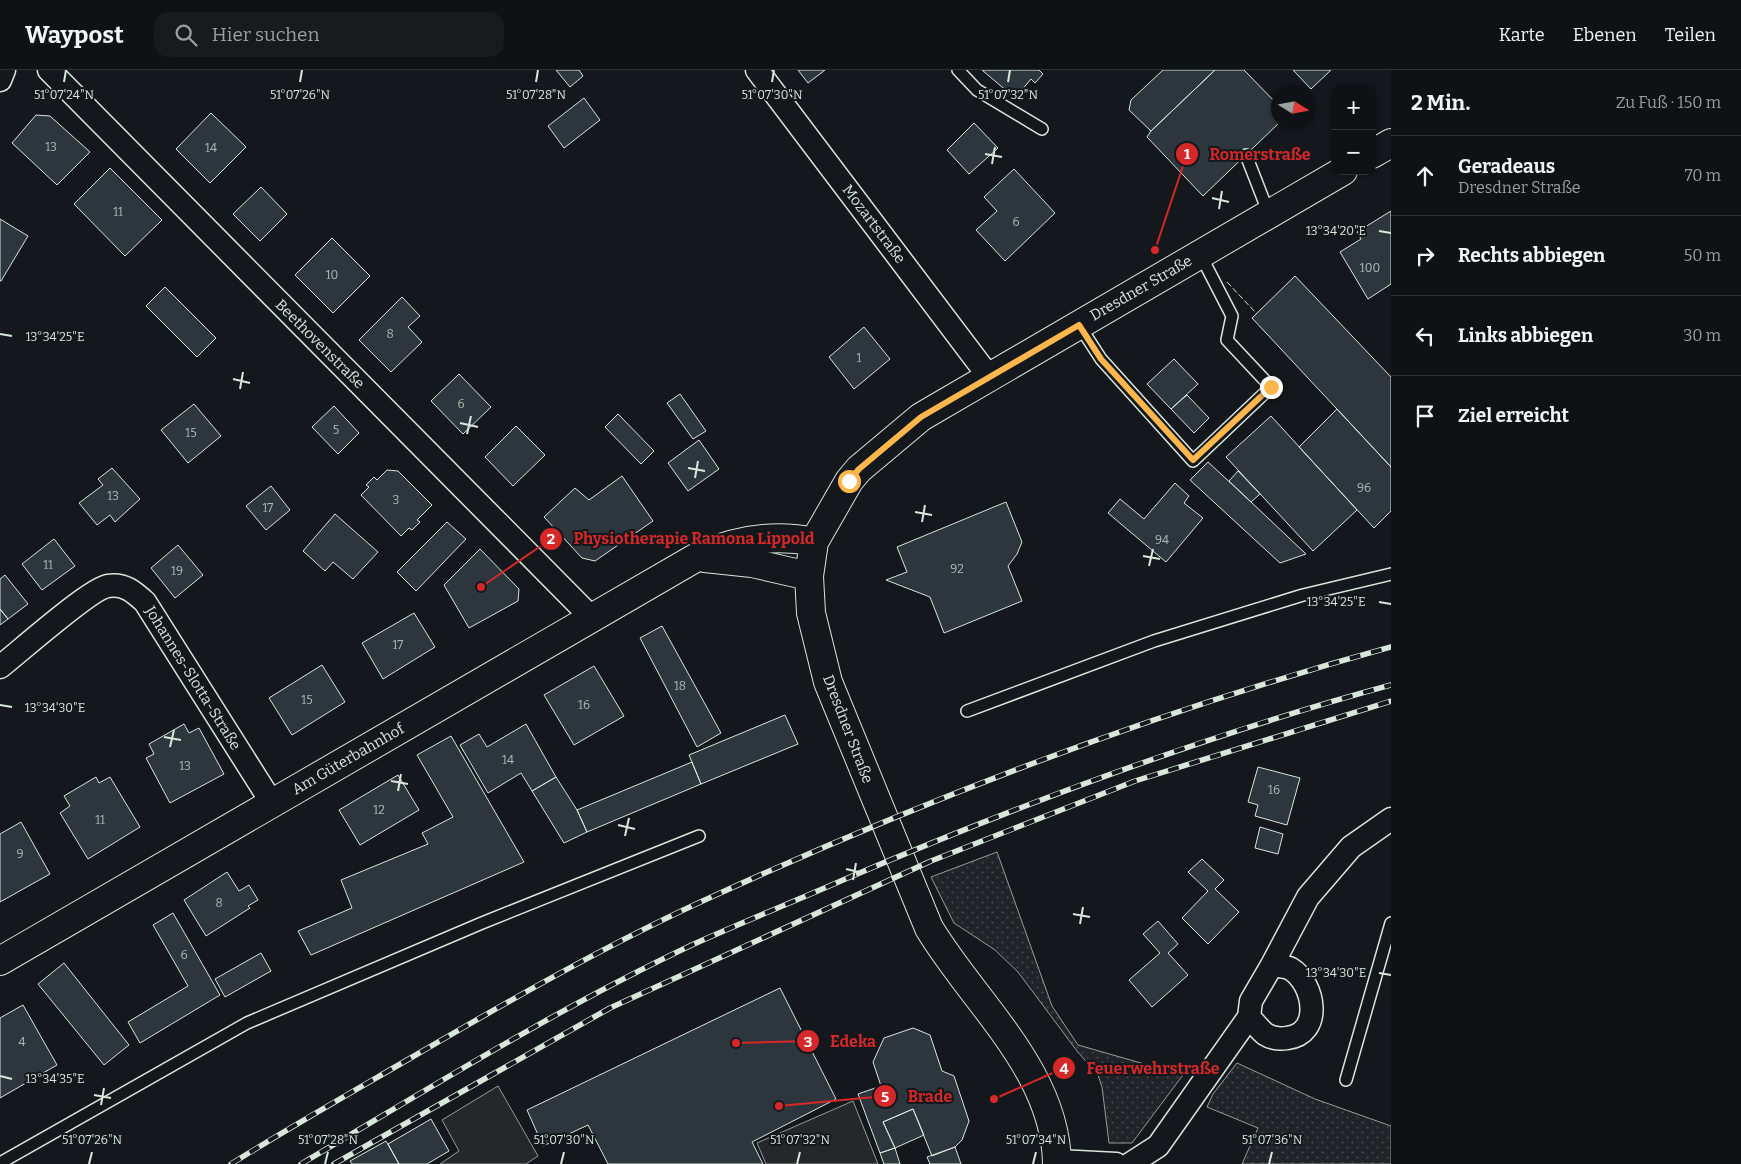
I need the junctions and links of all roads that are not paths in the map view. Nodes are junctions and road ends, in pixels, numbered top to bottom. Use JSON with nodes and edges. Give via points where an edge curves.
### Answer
{"nodes":[{"id":1,"x":4,"y":70,"type":"edge"},
{"id":2,"x":49,"y":70,"type":"edge"},
{"id":3,"x":757,"y":70,"type":"edge"},
{"id":4,"x":958,"y":70,"type":"edge"},
{"id":5,"x":0,"y":80,"type":"edge"},
{"id":6,"x":1042,"y":129,"type":"dead end"},
{"id":7,"x":1391,"y":143,"type":"edge"},
{"id":8,"x":1376,"y":152,"type":"edge"},
{"id":9,"x":1246,"y":155,"type":"dead end"},
{"id":10,"x":1336,"y":175,"type":"edge"},
{"id":11,"x":1269,"y":214,"type":"junction"},
{"id":12,"x":1199,"y":254,"type":"junction"},
{"id":13,"x":1079,"y":325,"type":"junction"},
{"id":14,"x":990,"y":378,"type":"junction"},
{"id":15,"x":814,"y":542,"type":"junction"},
{"id":16,"x":697,"y":557,"type":"junction"},
{"id":17,"x":1391,"y":574,"type":"edge"},
{"id":18,"x":809,"y":576,"type":"junction"},
{"id":19,"x":592,"y":618,"type":"junction"},
{"id":20,"x":0,"y":667,"type":"edge"},
{"id":21,"x":967,"y":711,"type":"dead end"},
{"id":22,"x":272,"y":803,"type":"junction"},
{"id":23,"x":1391,"y":819,"type":"edge"},
{"id":24,"x":699,"y":836,"type":"dead end"},
{"id":25,"x":1391,"y":923,"type":"edge"},
{"id":26,"x":0,"y":961,"type":"edge"},
{"id":27,"x":1272,"y":965,"type":"junction"},
{"id":28,"x":1249,"y":1016,"type":"junction"},
{"id":29,"x":1346,"y":1080,"type":"dead end"},
{"id":30,"x":0,"y":1163,"type":"edge"},
{"id":31,"x":1058,"y":1163,"type":"edge"},
{"id":32,"x":1116,"y":1164,"type":"edge"},
{"id":33,"x":1130,"y":1164,"type":"edge"}],
"edges":[{"from":1,"to":5,"type":"street"},
{"from":2,"to":19,"type":"street","name":"Beethovenstraße"},
{"from":3,"to":14,"type":"street","name":"Mozartstraße"},
{"from":4,"to":6,"type":"lane","via":[[977,90]]},
{"from":7,"to":8,"type":"main road"},
{"from":9,"to":11,"type":"lane"},
{"from":10,"to":11,"type":"main road","name":"Dresdner Straße"},
{"from":11,"to":12,"type":"main road","name":"Dresdner Straße"},
{"from":12,"to":13,"type":"main road","name":"Dresdner Straße"},
{"from":12,"to":13,"type":"lane","via":[[1232,316],[1227,340],[1271,387],[1193,460],[1101,359]]},
{"from":13,"to":14,"type":"main road","name":"Dresdner Straße"},
{"from":14,"to":15,"type":"main road","name":"Dresdner Straße","via":[[921,417],[859,469]]},
{"from":15,"to":16,"type":"main road","name":"Am Güterbahnhof","via":[[764,537],[720,547]]},
{"from":15,"to":18,"type":"main road","name":"Dresdner Straße"},
{"from":16,"to":18,"type":"main road","via":[[752,563]]},
{"from":16,"to":19,"type":"main road","name":"Am Güterbahnhof"},
{"from":17,"to":21,"type":"lane","via":[[1303,595],[1154,641]]},
{"from":18,"to":31,"type":"main road","name":"Dresdner Straße","via":[[811,613],[828,682],[929,928],[1032,1076],[1043,1097]]},
{"from":19,"to":22,"type":"main road","name":"Am Güterbahnhof"},
{"from":20,"to":22,"type":"street","name":"Johannes-Slotta-Straße","via":[[86,598],[107,586],[128,588],[145,602]]},
{"from":22,"to":26,"type":"main road","name":"Am Güterbahnhof"},
{"from":23,"to":27,"type":"street","via":[[1351,847],[1308,896]]},
{"from":24,"to":30,"type":"lane","via":[[482,923],[247,1023]]},
{"from":25,"to":29,"type":"lane"},
{"from":27,"to":28,"type":"street","via":[[1251,1001]]},
{"from":27,"to":28,"type":"street","via":[[1290,968],[1300,978],[1313,1013],[1308,1027],[1297,1037],[1280,1039],[1266,1034]]},
{"from":28,"to":33,"type":"street","via":[[1158,1146]]},
{"from":31,"to":32,"type":"street"}]}
